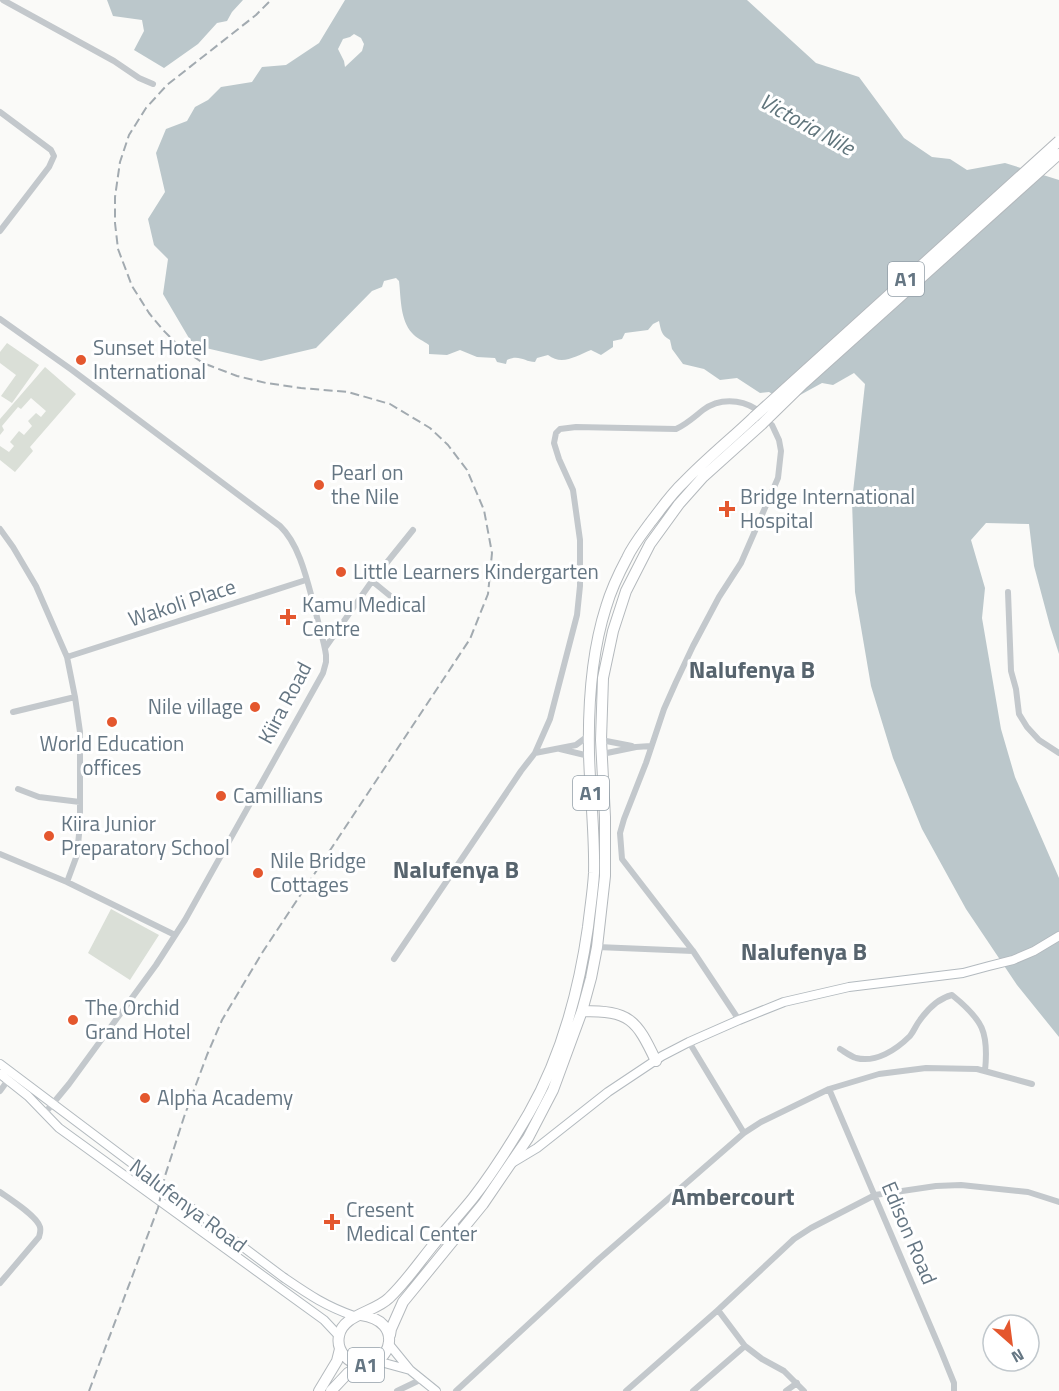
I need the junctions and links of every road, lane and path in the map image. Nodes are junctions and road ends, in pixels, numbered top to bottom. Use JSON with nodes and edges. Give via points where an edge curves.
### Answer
{"nodes":[{"id":1,"x":3,"y":0,"type":"edge"},
{"id":2,"x":153,"y":84,"type":"dead end"},
{"id":3,"x":0,"y":112,"type":"edge"},
{"id":4,"x":1059,"y":141,"type":"edge"},
{"id":5,"x":1059,"y":154,"type":"edge"},
{"id":6,"x":0,"y":231,"type":"edge"},
{"id":7,"x":0,"y":319,"type":"edge"},
{"id":8,"x":761,"y":418,"type":"junction"},
{"id":9,"x":0,"y":529,"type":"edge"},
{"id":10,"x":412,"y":530,"type":"dead end"},
{"id":11,"x":306,"y":580,"type":"junction"},
{"id":12,"x":372,"y":581,"type":"junction"},
{"id":13,"x":1008,"y":592,"type":"dead end"},
{"id":14,"x":405,"y":608,"type":"dead end"},
{"id":15,"x":325,"y":648,"type":"junction"},
{"id":16,"x":67,"y":657,"type":"junction"},
{"id":17,"x":75,"y":697,"type":"junction"},
{"id":18,"x":13,"y":712,"type":"dead end"},
{"id":19,"x":589,"y":735,"type":"junction"},
{"id":20,"x":601,"y":740,"type":"junction"},
{"id":21,"x":651,"y":746,"type":"junction"},
{"id":22,"x":636,"y":747,"type":"junction"},
{"id":23,"x":556,"y":749,"type":"junction"},
{"id":24,"x":535,"y":753,"type":"junction"},
{"id":25,"x":1059,"y":753,"type":"edge"},
{"id":26,"x":602,"y":754,"type":"junction"},
{"id":27,"x":589,"y":756,"type":"junction"},
{"id":28,"x":18,"y":789,"type":"dead end"},
{"id":29,"x":80,"y":802,"type":"junction"},
{"id":30,"x":0,"y":854,"type":"edge"},
{"id":31,"x":67,"y":882,"type":"junction"},
{"id":32,"x":175,"y":935,"type":"junction"},
{"id":33,"x":1059,"y":936,"type":"edge"},
{"id":34,"x":597,"y":947,"type":"junction"},
{"id":35,"x":693,"y":951,"type":"junction"},
{"id":36,"x":394,"y":959,"type":"dead end"},
{"id":37,"x":582,"y":1011,"type":"junction"},
{"id":38,"x":739,"y":1020,"type":"junction"},
{"id":39,"x":689,"y":1042,"type":"junction"},
{"id":40,"x":840,"y":1049,"type":"dead end"},
{"id":41,"x":656,"y":1060,"type":"junction"},
{"id":42,"x":0,"y":1064,"type":"edge"},
{"id":43,"x":985,"y":1071,"type":"junction"},
{"id":44,"x":0,"y":1074,"type":"edge"},
{"id":45,"x":8,"y":1080,"type":"junction"},
{"id":46,"x":1032,"y":1084,"type":"dead end"},
{"id":47,"x":829,"y":1089,"type":"junction"},
{"id":48,"x":0,"y":1091,"type":"edge"},
{"id":49,"x":53,"y":1104,"type":"junction"},
{"id":50,"x":45,"y":1113,"type":"junction"},
{"id":51,"x":744,"y":1133,"type":"junction"},
{"id":52,"x":512,"y":1164,"type":"junction"},
{"id":53,"x":0,"y":1192,"type":"edge"},
{"id":54,"x":875,"y":1195,"type":"junction"},
{"id":55,"x":1059,"y":1202,"type":"edge"},
{"id":56,"x":0,"y":1284,"type":"edge"},
{"id":57,"x":718,"y":1310,"type":"junction"},
{"id":58,"x":358,"y":1316,"type":"junction"},
{"id":59,"x":339,"y":1336,"type":"junction"},
{"id":60,"x":389,"y":1339,"type":"junction"},
{"id":61,"x":745,"y":1346,"type":"junction"},
{"id":62,"x":340,"y":1349,"type":"junction"},
{"id":63,"x":376,"y":1361,"type":"junction"},
{"id":64,"x":364,"y":1365,"type":"junction"},
{"id":65,"x":410,"y":1370,"type":"junction"},
{"id":66,"x":422,"y":1379,"type":"junction"},
{"id":67,"x":796,"y":1383,"type":"junction"},
{"id":68,"x":319,"y":1391,"type":"edge"},
{"id":69,"x":331,"y":1391,"type":"edge"},
{"id":70,"x":397,"y":1391,"type":"edge"},
{"id":71,"x":436,"y":1391,"type":"edge"},
{"id":72,"x":456,"y":1391,"type":"edge"},
{"id":73,"x":626,"y":1391,"type":"edge"},
{"id":74,"x":693,"y":1391,"type":"edge"},
{"id":75,"x":786,"y":1391,"type":"edge"},
{"id":76,"x":804,"y":1391,"type":"edge"},
{"id":77,"x":954,"y":1391,"type":"edge"}],
"edges":[{"from":1,"to":2,"type":"street"},
{"from":3,"to":6,"type":"street","via":[[54,156]]},
{"from":4,"to":8,"type":"highway","number":"A1","bridge":true},
{"from":5,"to":8,"type":"highway","number":"A1","bridge":true},
{"from":7,"to":11,"type":"street","name":"Kiira Road","via":[[280,526],[292,541]]},
{"from":8,"to":19,"type":"highway","number":"A1","via":[[685,480],[628,557],[601,627],[591,676]]},
{"from":8,"to":20,"type":"highway","number":"A1","via":[[679,504],[639,563],[607,654]]},
{"from":8,"to":21,"type":"street","via":[[779,440],[778,478],[741,563],[693,646]]},
{"from":8,"to":24,"type":"street","via":[[748,404],[727,401],[703,410],[676,429],[595,427],[560,429],[556,433],[554,443],[573,490],[580,540],[580,586],[570,645],[550,718]]},
{"from":9,"to":16,"type":"street","via":[[36,586]]},
{"from":10,"to":12,"type":"street"},
{"from":11,"to":15,"type":"street","name":"Kiira Road"},
{"from":11,"to":16,"type":"street","name":"Wakoli Place"},
{"from":12,"to":14,"type":"street"},
{"from":12,"to":15,"type":"street"},
{"from":13,"to":25,"type":"street","via":[[1011,671],[1019,714],[1039,740]]},
{"from":15,"to":32,"type":"street","name":"Kiira Road","via":[[323,673]]},
{"from":16,"to":17,"type":"street"},
{"from":17,"to":18,"type":"street"},
{"from":17,"to":29,"type":"street","via":[[80,732]]},
{"from":19,"to":23,"type":"street","via":[[576,745]]},
{"from":19,"to":27,"type":"highway","number":"A1"},
{"from":20,"to":22,"type":"street"},
{"from":20,"to":26,"type":"highway","number":"A1"},
{"from":21,"to":22,"type":"street"},
{"from":21,"to":35,"type":"street","via":[[620,833],[622,859]]},
{"from":22,"to":26,"type":"street"},
{"from":23,"to":24,"type":"street"},
{"from":23,"to":27,"type":"street"},
{"from":24,"to":36,"type":"street"},
{"from":26,"to":34,"type":"highway","number":"A1","via":[[605,876]]},
{"from":27,"to":58,"type":"highway","number":"A1","via":[[594,875],[591,902],[579,976],[555,1056],[529,1113],[473,1197],[388,1300]]},
{"from":28,"to":29,"type":"street","via":[[39,797]]},
{"from":29,"to":31,"type":"street","via":[[77,855]]},
{"from":30,"to":31,"type":"street"},
{"from":31,"to":32,"type":"street"},
{"from":32,"to":49,"type":"street","name":"Kiira Road"},
{"from":33,"to":38,"type":"street","via":[[1013,960],[963,973],[849,987],[784,1002]]},
{"from":34,"to":35,"type":"street"},
{"from":34,"to":37,"type":"highway","number":"A1"},
{"from":35,"to":38,"type":"street"},
{"from":37,"to":41,"type":"highway","via":[[618,1014],[633,1022]]},
{"from":37,"to":52,"type":"highway","number":"A1","via":[[553,1090]]},
{"from":38,"to":39,"type":"street"},
{"from":39,"to":41,"type":"street"},
{"from":39,"to":51,"type":"street"},
{"from":40,"to":43,"type":"street","via":[[854,1058],[869,1060],[885,1055],[911,1035],[930,1008],[952,995],[975,1015],[982,1027],[987,1055]]},
{"from":41,"to":52,"type":"street"},
{"from":42,"to":49,"type":"street","name":"Nalufenya Road"},
{"from":43,"to":46,"type":"street"},
{"from":43,"to":47,"type":"street","via":[[926,1068],[879,1074]]},
{"from":44,"to":45,"type":"street","name":"Nalufenya Road"},
{"from":45,"to":48,"type":"street"},
{"from":45,"to":50,"type":"street","name":"Nalufenya Road"},
{"from":47,"to":51,"type":"street"},
{"from":47,"to":54,"type":"street","name":"Edison Road"},
{"from":49,"to":50,"type":"street","name":"Kiira Road"},
{"from":49,"to":58,"type":"street","name":"Nalufenya Road","via":[[283,1277],[335,1310]]},
{"from":50,"to":59,"type":"street","name":"Nalufenya Road","via":[[59,1128],[324,1320]]},
{"from":51,"to":72,"type":"street"},
{"from":52,"to":60,"type":"highway","number":"A1","via":[[403,1302]]},
{"from":53,"to":56,"type":"street","via":[[40,1227],[39,1237]]},
{"from":54,"to":55,"type":"street","via":[[961,1185],[1028,1192]]},
{"from":54,"to":57,"type":"street","via":[[794,1239]]},
{"from":54,"to":77,"type":"street","name":"Edison Road","via":[[950,1372]]},
{"from":57,"to":61,"type":"street"},
{"from":57,"to":73,"type":"street"},
{"from":58,"to":59,"type":"highway","number":"A1","via":[[343,1327]]},
{"from":58,"to":60,"type":"highway","number":"A1","via":[[376,1319],[387,1327]]},
{"from":59,"to":62,"type":"highway","number":"A1"},
{"from":60,"to":63,"type":"highway","number":"A1"},
{"from":60,"to":65,"type":"street"},
{"from":61,"to":67,"type":"street"},
{"from":61,"to":74,"type":"street"},
{"from":62,"to":64,"type":"highway","number":"A1","via":[[348,1360]]},
{"from":62,"to":68,"type":"highway","number":"A1"},
{"from":63,"to":64,"type":"highway","number":"A1"},
{"from":63,"to":65,"type":"street"},
{"from":64,"to":69,"type":"highway","number":"A1","via":[[348,1373]]},
{"from":65,"to":66,"type":"street"},
{"from":66,"to":70,"type":"street"},
{"from":66,"to":71,"type":"street"},
{"from":67,"to":75,"type":"street"},
{"from":67,"to":76,"type":"street"}]}
